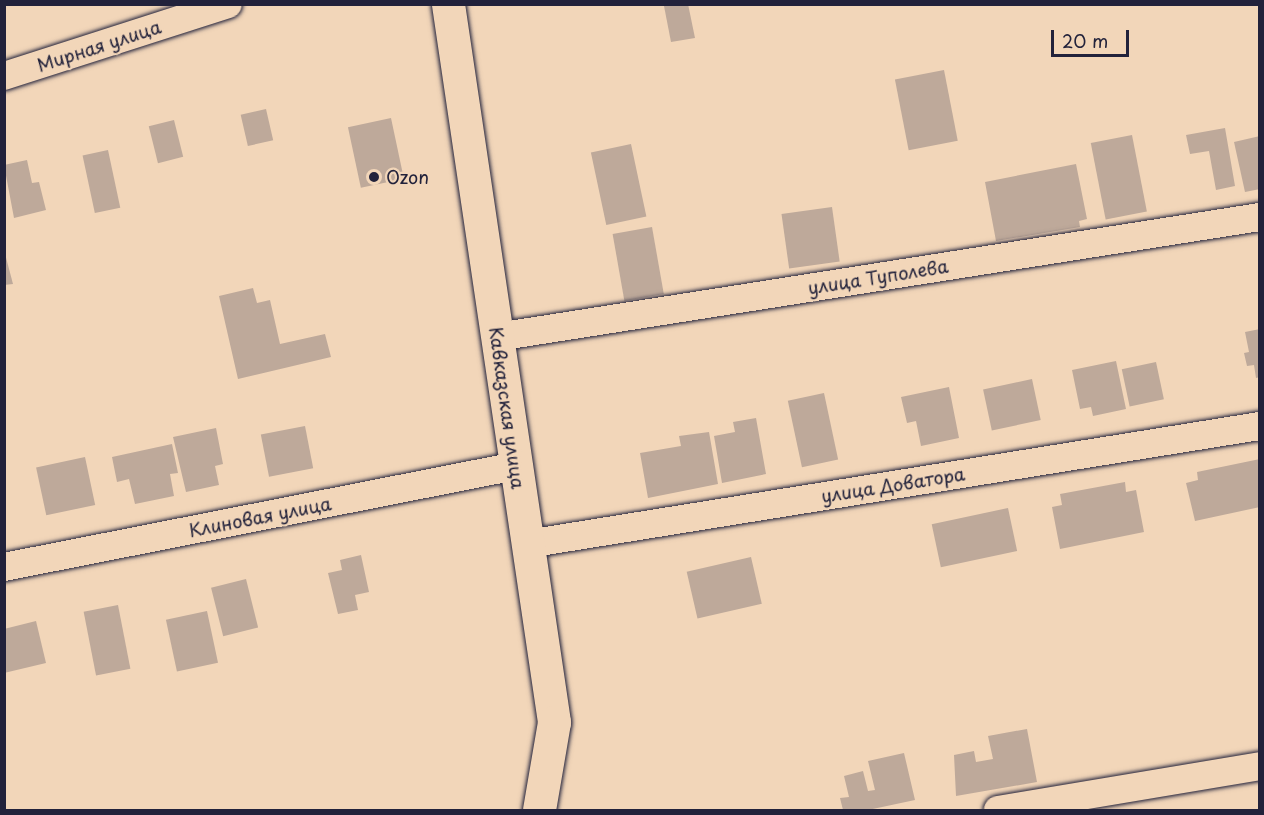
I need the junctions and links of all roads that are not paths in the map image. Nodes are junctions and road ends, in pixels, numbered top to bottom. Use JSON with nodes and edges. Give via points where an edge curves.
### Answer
{"nodes":[{"id":1,"x":228,"y":4,"type":"edge"},
{"id":2,"x":448,"y":4,"type":"edge"},
{"id":3,"x":4,"y":76,"type":"edge"},
{"id":4,"x":1260,"y":217,"type":"edge"},
{"id":5,"x":497,"y":337,"type":"junction"},
{"id":6,"x":1260,"y":426,"type":"edge"},
{"id":7,"x":516,"y":466,"type":"junction"},
{"id":8,"x":527,"y":544,"type":"junction"},
{"id":9,"x":4,"y":567,"type":"edge"},
{"id":10,"x":1260,"y":766,"type":"edge"},
{"id":11,"x":539,"y":810,"type":"edge"},
{"id":12,"x":998,"y":810,"type":"edge"}],
"edges":[{"from":1,"to":3,"type":"street","name":"Мирная улица"},
{"from":2,"to":5,"type":"street","name":"Кавказская улица"},
{"from":4,"to":5,"type":"street","name":"улица Туполева"},
{"from":5,"to":7,"type":"street","name":"Кавказская улица"},
{"from":6,"to":8,"type":"street","name":"улица Доватора"},
{"from":7,"to":8,"type":"street","name":"Кавказская улица"},
{"from":7,"to":9,"type":"street","name":"Клиновая улица"},
{"from":8,"to":11,"type":"street","name":"Кавказская улица","via":[[554,722]]},
{"from":10,"to":12,"type":"street"}]}
